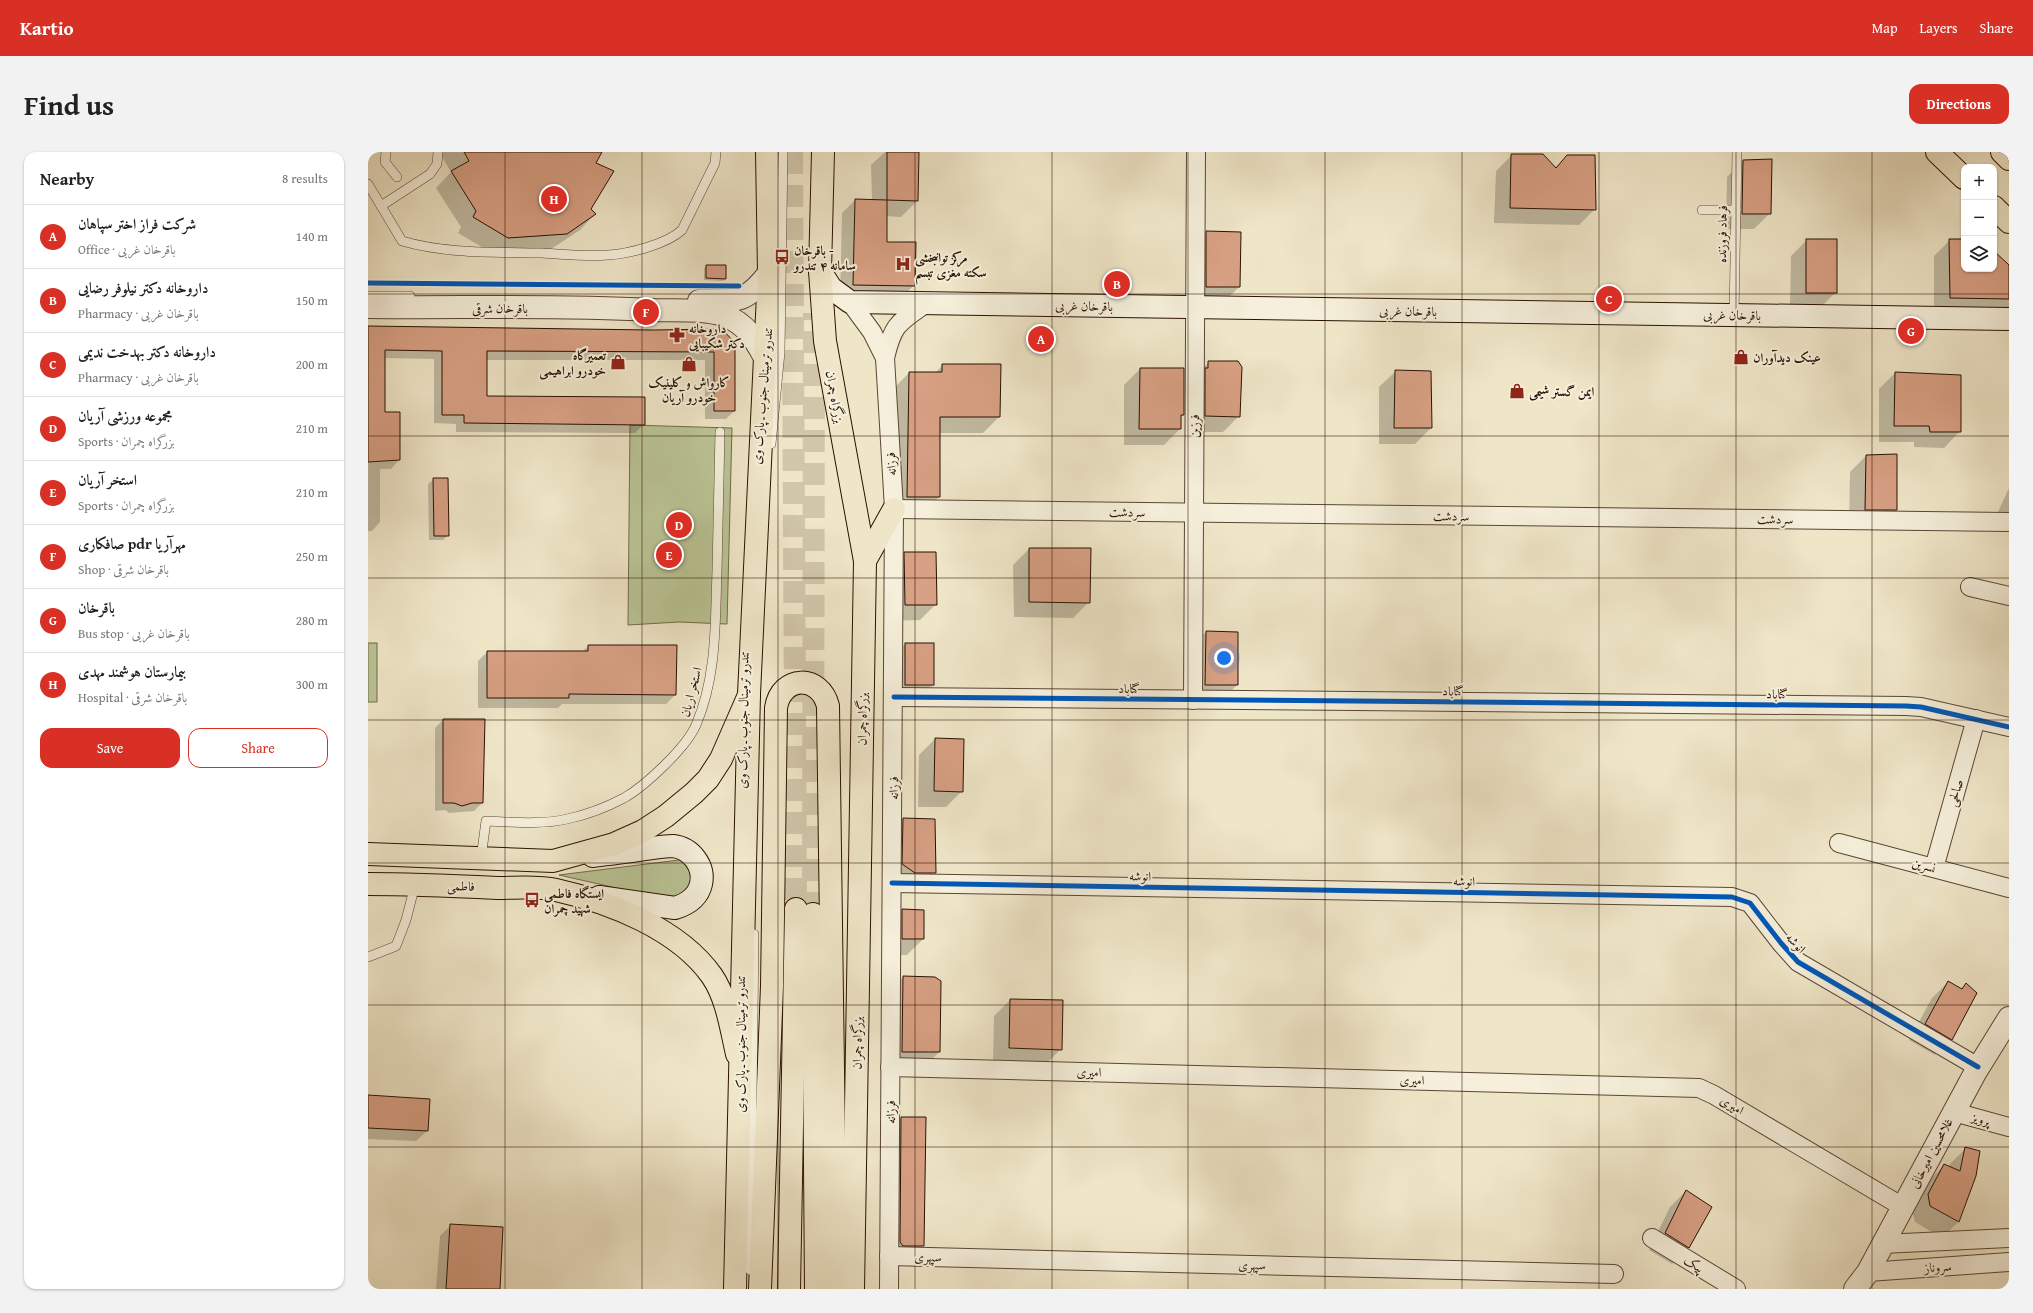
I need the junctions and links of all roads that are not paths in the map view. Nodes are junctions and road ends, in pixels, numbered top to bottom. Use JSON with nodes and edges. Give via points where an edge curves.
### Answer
{"nodes":[{"id":1,"x":386,"y":152,"type":"edge"},
{"id":2,"x":438,"y":152,"type":"edge"},
{"id":3,"x":716,"y":152,"type":"edge"},
{"id":4,"x":767,"y":152,"type":"edge"},
{"id":5,"x":782,"y":152,"type":"edge"},
{"id":6,"x":823,"y":152,"type":"edge"},
{"id":7,"x":1196,"y":152,"type":"edge"},
{"id":8,"x":1737,"y":152,"type":"edge"},
{"id":9,"x":1937,"y":152,"type":"edge"},
{"id":10,"x":2002,"y":152,"type":"edge"},
{"id":11,"x":2009,"y":159,"type":"edge"},
{"id":12,"x":1961,"y":175,"type":"edge"},
{"id":13,"x":397,"y":177,"type":"dead end"},
{"id":14,"x":368,"y":184,"type":"edge"},
{"id":15,"x":381,"y":206,"type":"junction"},
{"id":16,"x":1702,"y":210,"type":"dead end"},
{"id":17,"x":1736,"y":210,"type":"junction"},
{"id":18,"x":1997,"y":210,"type":"edge"},
{"id":19,"x":2009,"y":222,"type":"edge"},
{"id":20,"x":820,"y":271,"type":"junction"},
{"id":21,"x":769,"y":273,"type":"junction"},
{"id":22,"x":368,"y":296,"type":"edge"},
{"id":23,"x":424,"y":297,"type":"dead end"},
{"id":24,"x":463,"y":297,"type":"dead end"},
{"id":25,"x":850,"y":302,"type":"junction"},
{"id":26,"x":925,"y":304,"type":"junction"},
{"id":27,"x":639,"y":305,"type":"junction"},
{"id":28,"x":368,"y":307,"type":"edge"},
{"id":29,"x":1195,"y":308,"type":"junction"},
{"id":30,"x":1734,"y":316,"type":"junction"},
{"id":31,"x":2009,"y":320,"type":"edge"},
{"id":32,"x":764,"y":356,"type":"junction"},
{"id":33,"x":885,"y":358,"type":"junction"},
{"id":34,"x":720,"y":432,"type":"dead end"},
{"id":35,"x":894,"y":509,"type":"junction"},
{"id":36,"x":1194,"y":513,"type":"junction"},
{"id":37,"x":2009,"y":522,"type":"edge"},
{"id":38,"x":865,"y":561,"type":"junction"},
{"id":39,"x":1970,"y":587,"type":"dead end"},
{"id":40,"x":2009,"y":596,"type":"edge"},
{"id":41,"x":749,"y":694,"type":"junction"},
{"id":42,"x":894,"y":697,"type":"junction"},
{"id":43,"x":1193,"y":700,"type":"junction"},
{"id":44,"x":1976,"y":719,"type":"junction"},
{"id":45,"x":2009,"y":727,"type":"edge"},
{"id":46,"x":1839,"y":843,"type":"dead end"},
{"id":47,"x":368,"y":854,"type":"edge"},
{"id":48,"x":481,"y":858,"type":"junction"},
{"id":49,"x":554,"y":861,"type":"junction"},
{"id":50,"x":755,"y":866,"type":"dead end"},
{"id":51,"x":1934,"y":868,"type":"junction"},
{"id":52,"x":892,"y":883,"type":"junction"},
{"id":53,"x":368,"y":884,"type":"edge"},
{"id":54,"x":415,"y":884,"type":"junction"},
{"id":55,"x":2009,"y":888,"type":"edge"},
{"id":56,"x":555,"y":890,"type":"junction"},
{"id":57,"x":754,"y":921,"type":"dead end"},
{"id":58,"x":368,"y":957,"type":"edge"},
{"id":59,"x":2009,"y":1018,"type":"edge"},
{"id":60,"x":890,"y":1067,"type":"junction"},
{"id":61,"x":1978,"y":1067,"type":"junction"},
{"id":62,"x":740,"y":1068,"type":"junction"},
{"id":63,"x":1954,"y":1112,"type":"junction"},
{"id":64,"x":2009,"y":1127,"type":"edge"},
{"id":65,"x":1902,"y":1207,"type":"junction"},
{"id":66,"x":1652,"y":1238,"type":"dead end"},
{"id":67,"x":2009,"y":1238,"type":"edge"},
{"id":68,"x":1882,"y":1244,"type":"junction"},
{"id":69,"x":889,"y":1256,"type":"junction"},
{"id":70,"x":2009,"y":1262,"type":"edge"},
{"id":71,"x":1614,"y":1274,"type":"dead end"},
{"id":72,"x":1861,"y":1281,"type":"edge"},
{"id":73,"x":748,"y":1286,"type":"edge"},
{"id":74,"x":789,"y":1289,"type":"edge"},
{"id":75,"x":816,"y":1289,"type":"edge"},
{"id":76,"x":836,"y":1289,"type":"edge"},
{"id":77,"x":853,"y":1289,"type":"edge"},
{"id":78,"x":889,"y":1289,"type":"edge"},
{"id":79,"x":1736,"y":1289,"type":"edge"}],
"edges":[{"from":1,"to":13,"type":"lane","via":[[385,162]]},
{"from":2,"to":15,"type":"lane","via":[[437,164],[430,174]]},
{"from":3,"to":15,"type":"lane","via":[[715,163],[682,230],[675,237],[662,244],[609,256],[485,252],[420,246],[402,241]]},
{"from":4,"to":21,"type":"main road"},
{"from":5,"to":50,"type":"lane","name":"تندرو ترمینال جنوب ـ پارک وی","via":[[780,352],[766,494],[756,678]]},
{"from":6,"to":20,"type":"main road","name":"بزرگراه چمران"},
{"from":7,"to":29,"type":"street","name":"فرزین"},
{"from":8,"to":17,"type":"lane","name":"فرهاد فروزنده"},
{"from":9,"to":12,"type":"main road"},
{"from":10,"to":11,"type":"main road"},
{"from":14,"to":15,"type":"lane"},
{"from":16,"to":17,"type":"lane"},
{"from":17,"to":30,"type":"lane","name":"فرهاد فروزنده"},
{"from":18,"to":19,"type":"main road"},
{"from":20,"to":25,"type":"main road","via":[[832,288]]},
{"from":20,"to":38,"type":"main road","name":"بزرگراه چمران","via":[[825,341]]},
{"from":21,"to":27,"type":"main road","via":[[752,293],[739,300]]},
{"from":21,"to":32,"type":"main road"},
{"from":22,"to":23,"type":"lane"},
{"from":24,"to":27,"type":"lane"},
{"from":25,"to":26,"type":"main road","name":"باقرخان غربی"},
{"from":25,"to":33,"type":"street","via":[[872,332]]},
{"from":26,"to":29,"type":"main road","name":"باقرخان غربی"},
{"from":26,"to":33,"type":"street","name":"فرزانه","via":[[897,325],[890,335]]},
{"from":27,"to":28,"type":"main road","name":"باقرخان شرقی"},
{"from":27,"to":32,"type":"main road","via":[[723,315],[734,320],[748,332]]},
{"from":29,"to":30,"type":"main road","name":"باقرخان غربی"},
{"from":29,"to":36,"type":"street","name":"فرزین"},
{"from":30,"to":31,"type":"main road","name":"باقرخان غربی"},
{"from":32,"to":41,"type":"main road"},
{"from":33,"to":35,"type":"street","name":"فرزانه"},
{"from":34,"to":48,"type":"lane","name":"استخر اریان","via":[[715,642],[710,684],[695,727],[676,753],[652,777],[625,797],[567,820],[534,823],[486,821]]},
{"from":35,"to":36,"type":"street","name":"سردشت"},
{"from":35,"to":38,"type":"main road"},
{"from":35,"to":42,"type":"street","name":"فرزانه"},
{"from":36,"to":37,"type":"street","name":"سردشت"},
{"from":36,"to":43,"type":"street","name":"فرزین"},
{"from":38,"to":77,"type":"main road","name":"بزرگراه چمران"},
{"from":39,"to":40,"type":"street"},
{"from":41,"to":49,"type":"main road","via":[[716,769],[679,807],[643,831],[614,844]]},
{"from":41,"to":62,"type":"main road"},
{"from":42,"to":43,"type":"street","name":"گناباد"},
{"from":42,"to":52,"type":"street","name":"فرزانه"},
{"from":43,"to":44,"type":"street","name":"گناباد","via":[[1906,706]]},
{"from":44,"to":45,"type":"street","name":"گناباد"},
{"from":44,"to":51,"type":"street","name":"صالحی"},
{"from":46,"to":51,"type":"street","name":"نسرین"},
{"from":47,"to":48,"type":"main road"},
{"from":48,"to":49,"type":"main road"},
{"from":49,"to":56,"type":"main road","via":[[674,846],[692,855],[701,872],[700,888],[696,896],[683,906],[675,908]]},
{"from":51,"to":55,"type":"street","name":"نسرین"},
{"from":52,"to":60,"type":"street","name":"فرزانه"},
{"from":52,"to":61,"type":"street","name":"انوشه","via":[[1737,898],[1750,903],[1757,910],[1798,962]]},
{"from":53,"to":54,"type":"main road","name":"فاطمی"},
{"from":54,"to":56,"type":"main road","name":"فاطمی"},
{"from":54,"to":58,"type":"lane","via":[[396,946]]},
{"from":56,"to":62,"type":"main road","name":"فاطمی","via":[[632,915],[667,935],[691,953],[712,977],[721,992]]},
{"from":57,"to":73,"type":"lane","name":"تندرو ترمینال جنوب ـ پارک وی"},
{"from":59,"to":61,"type":"main road","name":"غلامحسین امیرخانی"},
{"from":60,"to":65,"type":"street","name":"امیری","via":[[1699,1088]]},
{"from":60,"to":69,"type":"street","name":"فرزانه"},
{"from":61,"to":63,"type":"main road","name":"غلامحسین امیرخانی"},
{"from":62,"to":73,"type":"main road"},
{"from":63,"to":64,"type":"street","name":"پرویز"},
{"from":63,"to":65,"type":"main road","name":"غلامحسین امیرخانی"},
{"from":65,"to":68,"type":"main road","name":"غلامحسین امیرخانی"},
{"from":66,"to":79,"type":"street","name":"پیک"},
{"from":67,"to":68,"type":"street","name":"سروناز"},
{"from":68,"to":72,"type":"main road","name":"غلامحسین امیرخانی"},
{"from":69,"to":71,"type":"street","name":"سپهری"},
{"from":69,"to":78,"type":"street","name":"فرزانه"},
{"from":70,"to":72,"type":"street","name":"سروناز"},
{"from":73,"to":76,"type":"main road","via":[[772,986],[776,708],[784,689],[805,683],[823,693],[828,706]]},
{"from":74,"to":75,"type":"main road","via":[[804,911]]}]}
